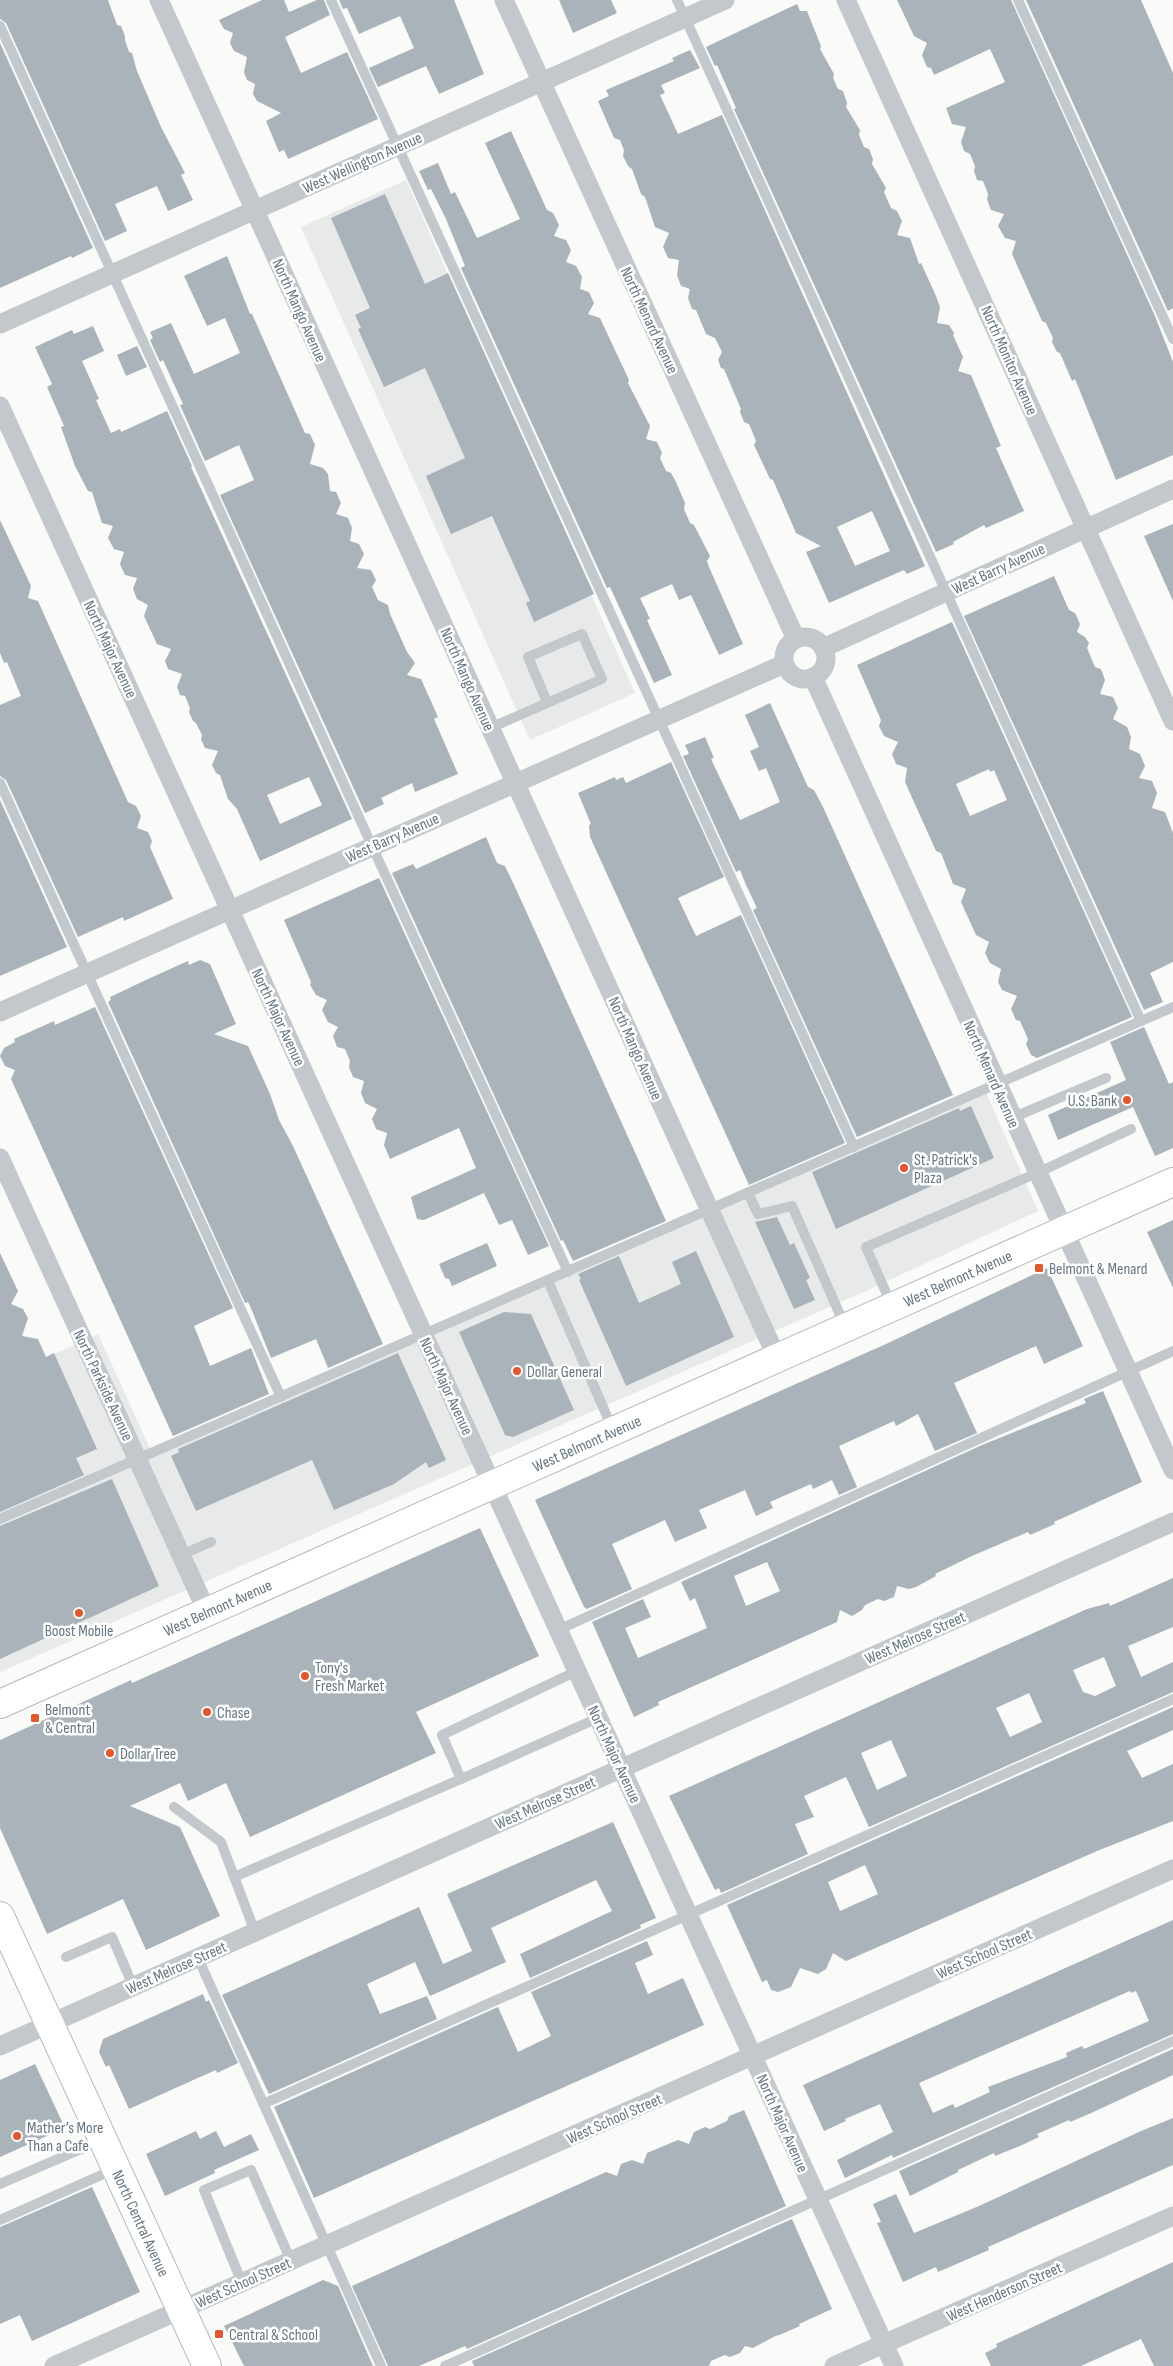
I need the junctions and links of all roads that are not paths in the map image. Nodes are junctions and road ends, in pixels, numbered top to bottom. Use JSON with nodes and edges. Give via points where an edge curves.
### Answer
{"nodes":[{"id":1,"x":159,"y":0,"type":"edge"},
{"id":2,"x":331,"y":0,"type":"edge"},
{"id":3,"x":504,"y":0,"type":"edge"},
{"id":4,"x":676,"y":0,"type":"edge"},
{"id":5,"x":725,"y":0,"type":"edge"},
{"id":6,"x":846,"y":0,"type":"edge"},
{"id":7,"x":1018,"y":0,"type":"edge"},
{"id":8,"x":685,"y":18,"type":"junction"},
{"id":9,"x":0,"y":26,"type":"edge"},
{"id":10,"x":541,"y":82,"type":"junction"},
{"id":11,"x":397,"y":146,"type":"junction"},
{"id":12,"x":255,"y":210,"type":"junction"},
{"id":13,"x":113,"y":274,"type":"junction"},
{"id":14,"x":0,"y":324,"type":"edge"},
{"id":15,"x":1173,"y":339,"type":"edge"},
{"id":16,"x":0,"y":406,"type":"edge"},
{"id":17,"x":1173,"y":489,"type":"edge"},
{"id":18,"x":1086,"y":528,"type":"junction"},
{"id":19,"x":946,"y":592,"type":"junction"},
{"id":20,"x":796,"y":639,"type":"junction"},
{"id":21,"x":823,"y":648,"type":"junction"},
{"id":22,"x":784,"y":664,"type":"junction"},
{"id":23,"x":813,"y":677,"type":"junction"},
{"id":24,"x":547,"y":702,"type":"junction"},
{"id":25,"x":658,"y":719,"type":"junction"},
{"id":26,"x":1173,"y":721,"type":"edge"},
{"id":27,"x":490,"y":728,"type":"junction"},
{"id":28,"x":515,"y":782,"type":"junction"},
{"id":29,"x":0,"y":783,"type":"edge"},
{"id":30,"x":372,"y":846,"type":"junction"},
{"id":31,"x":230,"y":910,"type":"junction"},
{"id":32,"x":87,"y":974,"type":"junction"},
{"id":33,"x":1173,"y":1007,"type":"edge"},
{"id":34,"x":0,"y":1012,"type":"edge"},
{"id":35,"x":1141,"y":1021,"type":"junction"},
{"id":36,"x":1106,"y":1078,"type":"dead end"},
{"id":37,"x":997,"y":1085,"type":"junction"},
{"id":38,"x":1012,"y":1118,"type":"junction"},
{"id":39,"x":1131,"y":1129,"type":"dead end"},
{"id":40,"x":854,"y":1147,"type":"junction"},
{"id":41,"x":0,"y":1158,"type":"edge"},
{"id":42,"x":1037,"y":1173,"type":"junction"},
{"id":43,"x":1173,"y":1182,"type":"edge"},
{"id":44,"x":748,"y":1193,"type":"junction"},
{"id":45,"x":709,"y":1210,"type":"junction"},
{"id":46,"x":1063,"y":1230,"type":"junction"},
{"id":47,"x":568,"y":1272,"type":"junction"},
{"id":48,"x":548,"y":1281,"type":"junction"},
{"id":49,"x":892,"y":1306,"type":"junction"},
{"id":50,"x":846,"y":1327,"type":"junction"},
{"id":51,"x":424,"y":1335,"type":"junction"},
{"id":52,"x":1173,"y":1351,"type":"edge"},
{"id":53,"x":777,"y":1358,"type":"junction"},
{"id":54,"x":1128,"y":1372,"type":"junction"},
{"id":55,"x":281,"y":1397,"type":"junction"},
{"id":56,"x":613,"y":1431,"type":"junction"},
{"id":57,"x":138,"y":1459,"type":"junction"},
{"id":58,"x":1173,"y":1470,"type":"edge"},
{"id":59,"x":492,"y":1485,"type":"junction"},
{"id":60,"x":0,"y":1519,"type":"edge"},
{"id":61,"x":1173,"y":1522,"type":"edge"},
{"id":62,"x":211,"y":1542,"type":"dead end"},
{"id":63,"x":181,"y":1555,"type":"junction"},
{"id":64,"x":207,"y":1612,"type":"junction"},
{"id":65,"x":558,"y":1630,"type":"junction"},
{"id":66,"x":577,"y":1671,"type":"junction"},
{"id":67,"x":1173,"y":1698,"type":"edge"},
{"id":68,"x":0,"y":1704,"type":"edge"},
{"id":69,"x":598,"y":1718,"type":"junction"},
{"id":70,"x":621,"y":1768,"type":"junction"},
{"id":71,"x":460,"y":1779,"type":"junction"},
{"id":72,"x":174,"y":1807,"type":"dead end"},
{"id":73,"x":1173,"y":1869,"type":"edge"},
{"id":74,"x":234,"y":1877,"type":"junction"},
{"id":75,"x":688,"y":1915,"type":"junction"},
{"id":76,"x":3,"y":1928,"type":"edge"},
{"id":77,"x":255,"y":1932,"type":"junction"},
{"id":78,"x":66,"y":1957,"type":"dead end"},
{"id":79,"x":198,"y":1958,"type":"junction"},
{"id":80,"x":134,"y":1986,"type":"junction"},
{"id":81,"x":50,"y":2024,"type":"junction"},
{"id":82,"x":1173,"y":2041,"type":"edge"},
{"id":83,"x":0,"y":2046,"type":"edge"},
{"id":84,"x":752,"y":2056,"type":"junction"},
{"id":85,"x":263,"y":2104,"type":"junction"},
{"id":86,"x":103,"y":2140,"type":"junction"},
{"id":87,"x":116,"y":2169,"type":"junction"},
{"id":88,"x":0,"y":2184,"type":"edge"},
{"id":89,"x":818,"y":2200,"type":"junction"},
{"id":90,"x":1173,"y":2216,"type":"edge"},
{"id":91,"x":0,"y":2220,"type":"edge"},
{"id":92,"x":327,"y":2245,"type":"junction"},
{"id":93,"x":291,"y":2261,"type":"junction"},
{"id":94,"x":242,"y":2283,"type":"junction"},
{"id":95,"x":181,"y":2310,"type":"junction"},
{"id":96,"x":884,"y":2344,"type":"junction"},
{"id":97,"x":54,"y":2366,"type":"edge"},
{"id":98,"x":207,"y":2366,"type":"edge"},
{"id":99,"x":381,"y":2366,"type":"edge"},
{"id":100,"x":445,"y":2366,"type":"edge"},
{"id":101,"x":834,"y":2366,"type":"edge"},
{"id":102,"x":894,"y":2366,"type":"edge"}],
"edges":[{"from":1,"to":12,"type":"street","name":"North Mango Avenue"},
{"from":2,"to":11,"type":"lane"},
{"from":3,"to":10,"type":"street","name":"North Menard Avenue"},
{"from":4,"to":8,"type":"lane"},
{"from":5,"to":8,"type":"street","name":"West Wellington Avenue"},
{"from":6,"to":18,"type":"street","name":"North Monitor Avenue"},
{"from":7,"to":15,"type":"lane"},
{"from":8,"to":10,"type":"street","name":"West Wellington Avenue"},
{"from":8,"to":19,"type":"lane"},
{"from":9,"to":13,"type":"lane"},
{"from":10,"to":11,"type":"street","name":"West Wellington Avenue"},
{"from":10,"to":20,"type":"street","name":"North Menard Avenue"},
{"from":11,"to":12,"type":"street","name":"West Wellington Avenue"},
{"from":11,"to":25,"type":"lane"},
{"from":12,"to":13,"type":"street","name":"West Wellington Avenue"},
{"from":12,"to":27,"type":"street","name":"North Mango Avenue"},
{"from":13,"to":14,"type":"street","name":"West Wellington Avenue"},
{"from":13,"to":30,"type":"lane"},
{"from":16,"to":31,"type":"street","name":"North Major Avenue"},
{"from":17,"to":18,"type":"street","name":"West Barry Avenue"},
{"from":18,"to":19,"type":"street","name":"West Barry Avenue"},
{"from":18,"to":26,"type":"street","name":"North Monitor Avenue"},
{"from":19,"to":21,"type":"street","name":"West Barry Avenue"},
{"from":19,"to":35,"type":"lane"},
{"from":20,"to":21,"type":"street","via":[[813,639]]},
{"from":20,"to":22,"type":"street","via":[[785,650]]},
{"from":21,"to":23,"type":"street","via":[[823,668]]},
{"from":22,"to":23,"type":"street","via":[[799,678]]},
{"from":22,"to":25,"type":"street","name":"West Barry Avenue"},
{"from":23,"to":37,"type":"street","name":"North Menard Avenue"},
{"from":24,"to":24,"type":"lane","via":[[602,679],[582,634],[528,657]]},
{"from":24,"to":27,"type":"lane"},
{"from":25,"to":28,"type":"street","name":"West Barry Avenue"},
{"from":25,"to":40,"type":"lane"},
{"from":27,"to":28,"type":"street","name":"North Mango Avenue"},
{"from":28,"to":30,"type":"street","name":"West Barry Avenue"},
{"from":28,"to":45,"type":"street","name":"North Mango Avenue"},
{"from":29,"to":32,"type":"lane"},
{"from":30,"to":31,"type":"street","name":"West Barry Avenue"},
{"from":30,"to":47,"type":"lane"},
{"from":31,"to":32,"type":"street","name":"West Barry Avenue"},
{"from":31,"to":51,"type":"street","name":"North Major Avenue"},
{"from":32,"to":34,"type":"street","name":"West Barry Avenue"},
{"from":32,"to":55,"type":"lane"},
{"from":33,"to":35,"type":"lane"},
{"from":35,"to":37,"type":"lane"},
{"from":36,"to":38,"type":"lane"},
{"from":37,"to":38,"type":"street","name":"North Menard Avenue"},
{"from":37,"to":40,"type":"lane"},
{"from":38,"to":42,"type":"street","name":"North Menard Avenue"},
{"from":39,"to":42,"type":"lane"},
{"from":40,"to":44,"type":"lane"},
{"from":41,"to":57,"type":"street","name":"North Parkside Avenue"},
{"from":42,"to":46,"type":"street","name":"North Menard Avenue"},
{"from":42,"to":49,"type":"lane","via":[[866,1248]]},
{"from":43,"to":46,"type":"main road","name":"West Belmont Avenue"},
{"from":44,"to":45,"type":"lane"},
{"from":44,"to":50,"type":"lane","via":[[758,1214],[792,1206]]},
{"from":45,"to":47,"type":"lane"},
{"from":45,"to":53,"type":"street","name":"North Mango Avenue"},
{"from":46,"to":49,"type":"main road","name":"West Belmont Avenue"},
{"from":46,"to":54,"type":"street","name":"North Menard Avenue"},
{"from":47,"to":48,"type":"lane"},
{"from":48,"to":51,"type":"lane"},
{"from":48,"to":56,"type":"lane"},
{"from":49,"to":50,"type":"main road","name":"West Belmont Avenue"},
{"from":50,"to":53,"type":"main road","name":"West Belmont Avenue"},
{"from":51,"to":55,"type":"lane"},
{"from":51,"to":59,"type":"street","name":"North Major Avenue"},
{"from":52,"to":54,"type":"lane"},
{"from":53,"to":56,"type":"main road","name":"West Belmont Avenue"},
{"from":54,"to":58,"type":"street","name":"North Menard Avenue"},
{"from":54,"to":65,"type":"lane"},
{"from":55,"to":57,"type":"lane"},
{"from":56,"to":59,"type":"main road","name":"West Belmont Avenue"},
{"from":57,"to":60,"type":"lane"},
{"from":57,"to":63,"type":"street","name":"North Parkside Avenue"},
{"from":59,"to":64,"type":"main road","name":"West Belmont Avenue"},
{"from":59,"to":65,"type":"street","name":"North Major Avenue"},
{"from":61,"to":70,"type":"street","name":"West Melrose Street"},
{"from":62,"to":63,"type":"lane"},
{"from":63,"to":64,"type":"street","name":"North Parkside Avenue"},
{"from":64,"to":68,"type":"main road","name":"West Belmont Avenue"},
{"from":65,"to":66,"type":"street","name":"North Major Avenue"},
{"from":66,"to":69,"type":"street","name":"North Major Avenue"},
{"from":66,"to":71,"type":"lane","via":[[442,1735]]},
{"from":67,"to":75,"type":"lane"},
{"from":69,"to":70,"type":"street","name":"North Major Avenue"},
{"from":69,"to":71,"type":"lane"},
{"from":70,"to":75,"type":"street","name":"North Major Avenue"},
{"from":70,"to":77,"type":"street","name":"West Melrose Street"},
{"from":71,"to":74,"type":"lane"},
{"from":72,"to":74,"type":"lane","via":[[220,1842]]},
{"from":73,"to":84,"type":"street","name":"West School Street"},
{"from":74,"to":77,"type":"lane"},
{"from":75,"to":84,"type":"street","name":"North Major Avenue"},
{"from":75,"to":85,"type":"lane"},
{"from":76,"to":81,"type":"main road","name":"North Central Avenue"},
{"from":77,"to":79,"type":"street","name":"West Melrose Street"},
{"from":78,"to":80,"type":"lane","via":[[112,1937]]},
{"from":79,"to":80,"type":"street","name":"West Melrose Street"},
{"from":79,"to":85,"type":"lane"},
{"from":80,"to":81,"type":"street","name":"West Melrose Street"},
{"from":81,"to":83,"type":"street","name":"West Melrose Street"},
{"from":81,"to":86,"type":"main road","name":"North Central Avenue"},
{"from":82,"to":89,"type":"lane"},
{"from":84,"to":89,"type":"street","name":"North Major Avenue"},
{"from":84,"to":92,"type":"street","name":"West School Street"},
{"from":85,"to":92,"type":"lane"},
{"from":86,"to":87,"type":"main road","name":"North Central Avenue"},
{"from":86,"to":88,"type":"lane"},
{"from":87,"to":91,"type":"lane"},
{"from":87,"to":95,"type":"main road","name":"North Central Avenue"},
{"from":89,"to":96,"type":"street","name":"North Major Avenue"},
{"from":89,"to":100,"type":"lane"},
{"from":90,"to":96,"type":"street","name":"West Henderson Street"},
{"from":92,"to":93,"type":"street","name":"West School Street"},
{"from":92,"to":99,"type":"lane"},
{"from":93,"to":94,"type":"street","name":"West School Street"},
{"from":93,"to":94,"type":"lane","via":[[251,2170],[204,2190]]},
{"from":94,"to":95,"type":"street","name":"West School Street"},
{"from":95,"to":97,"type":"street","name":"West School Street"},
{"from":95,"to":98,"type":"main road","name":"North Central Avenue"},
{"from":96,"to":101,"type":"street","name":"West Henderson Street"},
{"from":96,"to":102,"type":"street","name":"North Major Avenue"}]}
